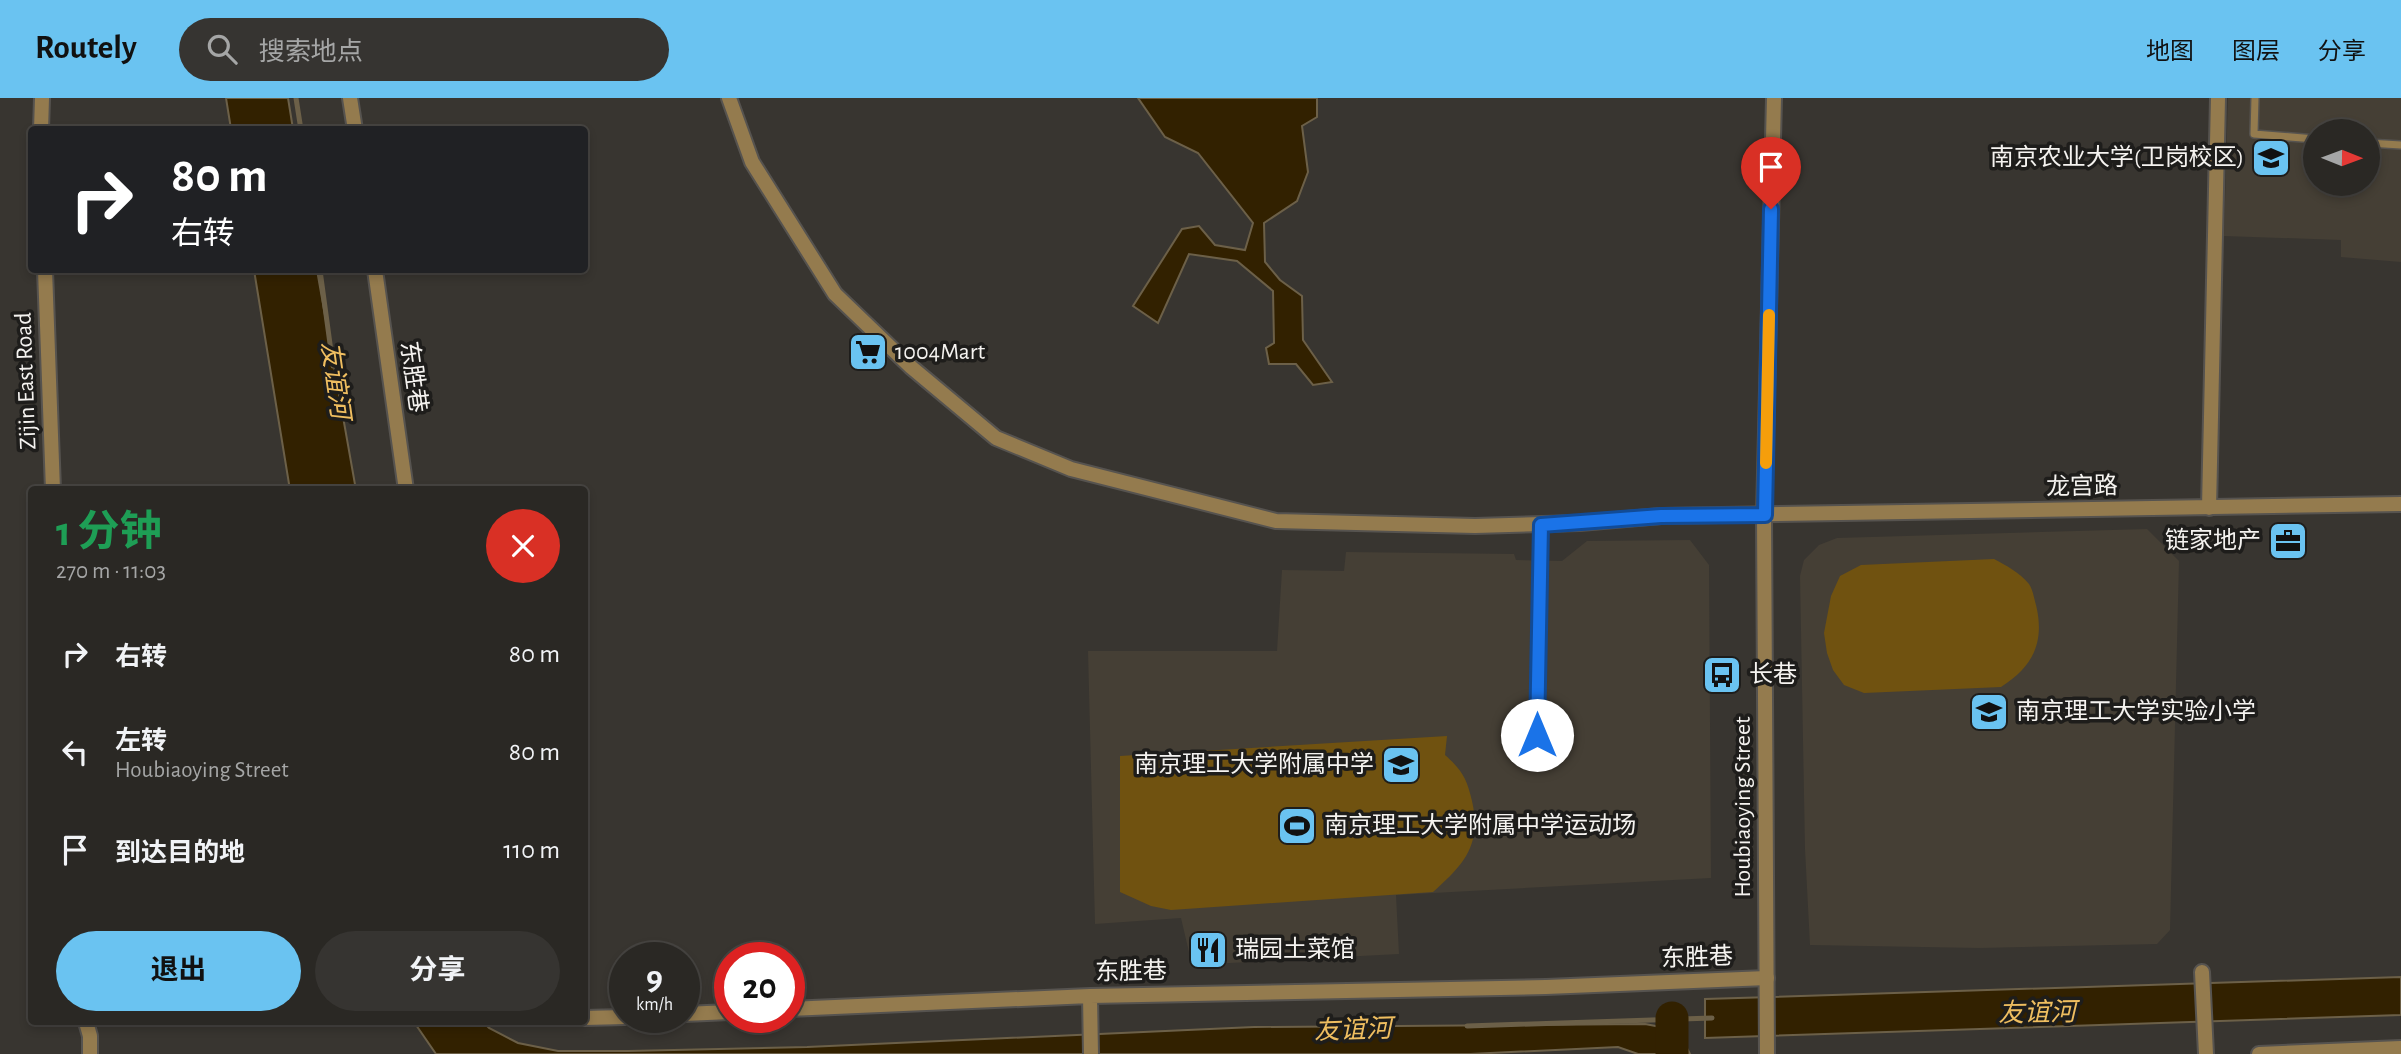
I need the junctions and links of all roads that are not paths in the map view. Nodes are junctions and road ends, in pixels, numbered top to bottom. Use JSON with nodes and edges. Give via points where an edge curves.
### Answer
{"nodes":[{"id":1,"x":41,"y":98,"type":"edge"},
{"id":2,"x":350,"y":98,"type":"edge"},
{"id":3,"x":729,"y":98,"type":"edge"},
{"id":4,"x":1774,"y":98,"type":"edge"},
{"id":5,"x":2218,"y":98,"type":"edge"},
{"id":6,"x":2255,"y":98,"type":"edge"},
{"id":7,"x":41,"y":126,"type":"edge"},
{"id":8,"x":354,"y":126,"type":"edge"},
{"id":9,"x":2303,"y":138,"type":"edge"},
{"id":10,"x":2380,"y":144,"type":"edge"},
{"id":11,"x":2401,"y":145,"type":"edge"},
{"id":12,"x":45,"y":273,"type":"edge"},
{"id":13,"x":374,"y":273,"type":"edge"},
{"id":14,"x":53,"y":486,"type":"edge"},
{"id":15,"x":405,"y":486,"type":"edge"},
{"id":16,"x":2401,"y":504,"type":"edge"},
{"id":17,"x":2209,"y":508,"type":"junction"},
{"id":18,"x":1765,"y":515,"type":"junction"},
{"id":19,"x":1541,"y":525,"type":"junction"},
{"id":20,"x":1537,"y":735,"type":"dead end"},
{"id":21,"x":2202,"y":972,"type":"dead end"},
{"id":22,"x":1767,"y":978,"type":"junction"},
{"id":23,"x":1090,"y":996,"type":"junction"},
{"id":24,"x":805,"y":1008,"type":"edge"},
{"id":25,"x":609,"y":1017,"type":"edge"},
{"id":26,"x":588,"y":1018,"type":"edge"},
{"id":27,"x":87,"y":1025,"type":"edge"},
{"id":28,"x":2401,"y":1048,"type":"edge"},
{"id":29,"x":90,"y":1054,"type":"edge"},
{"id":30,"x":1091,"y":1054,"type":"edge"},
{"id":31,"x":1767,"y":1054,"type":"edge"},
{"id":32,"x":2206,"y":1054,"type":"edge"},
{"id":33,"x":2259,"y":1054,"type":"edge"}],
"edges":[{"from":1,"to":7,"type":"street"},
{"from":2,"to":8,"type":"street"},
{"from":3,"to":19,"type":"street","name":"龙宫路","via":[[752,162],[835,294],[911,367],[996,438],[1071,469],[1276,521]]},
{"from":4,"to":18,"type":"street","name":"Houbiaoying Street"},
{"from":5,"to":17,"type":"street"},
{"from":6,"to":9,"type":"lane","via":[[2254,134]]},
{"from":10,"to":11,"type":"lane"},
{"from":12,"to":14,"type":"street","name":"Zijin East Road"},
{"from":13,"to":15,"type":"street","name":"东胜巷"},
{"from":16,"to":17,"type":"street","name":"龙宫路"},
{"from":17,"to":18,"type":"street","name":"龙宫路"},
{"from":18,"to":19,"type":"street","name":"龙宫路","via":[[1661,516]]},
{"from":18,"to":22,"type":"street","name":"Houbiaoying Street"},
{"from":19,"to":20,"type":"lane"},
{"from":21,"to":32,"type":"street"},
{"from":22,"to":23,"type":"street","name":"东胜巷"},
{"from":22,"to":31,"type":"street","name":"Houbiaoying Street"},
{"from":23,"to":24,"type":"street","name":"东胜巷"},
{"from":23,"to":30,"type":"street"},
{"from":25,"to":26,"type":"street"},
{"from":27,"to":29,"type":"street"},
{"from":28,"to":33,"type":"street"}]}
